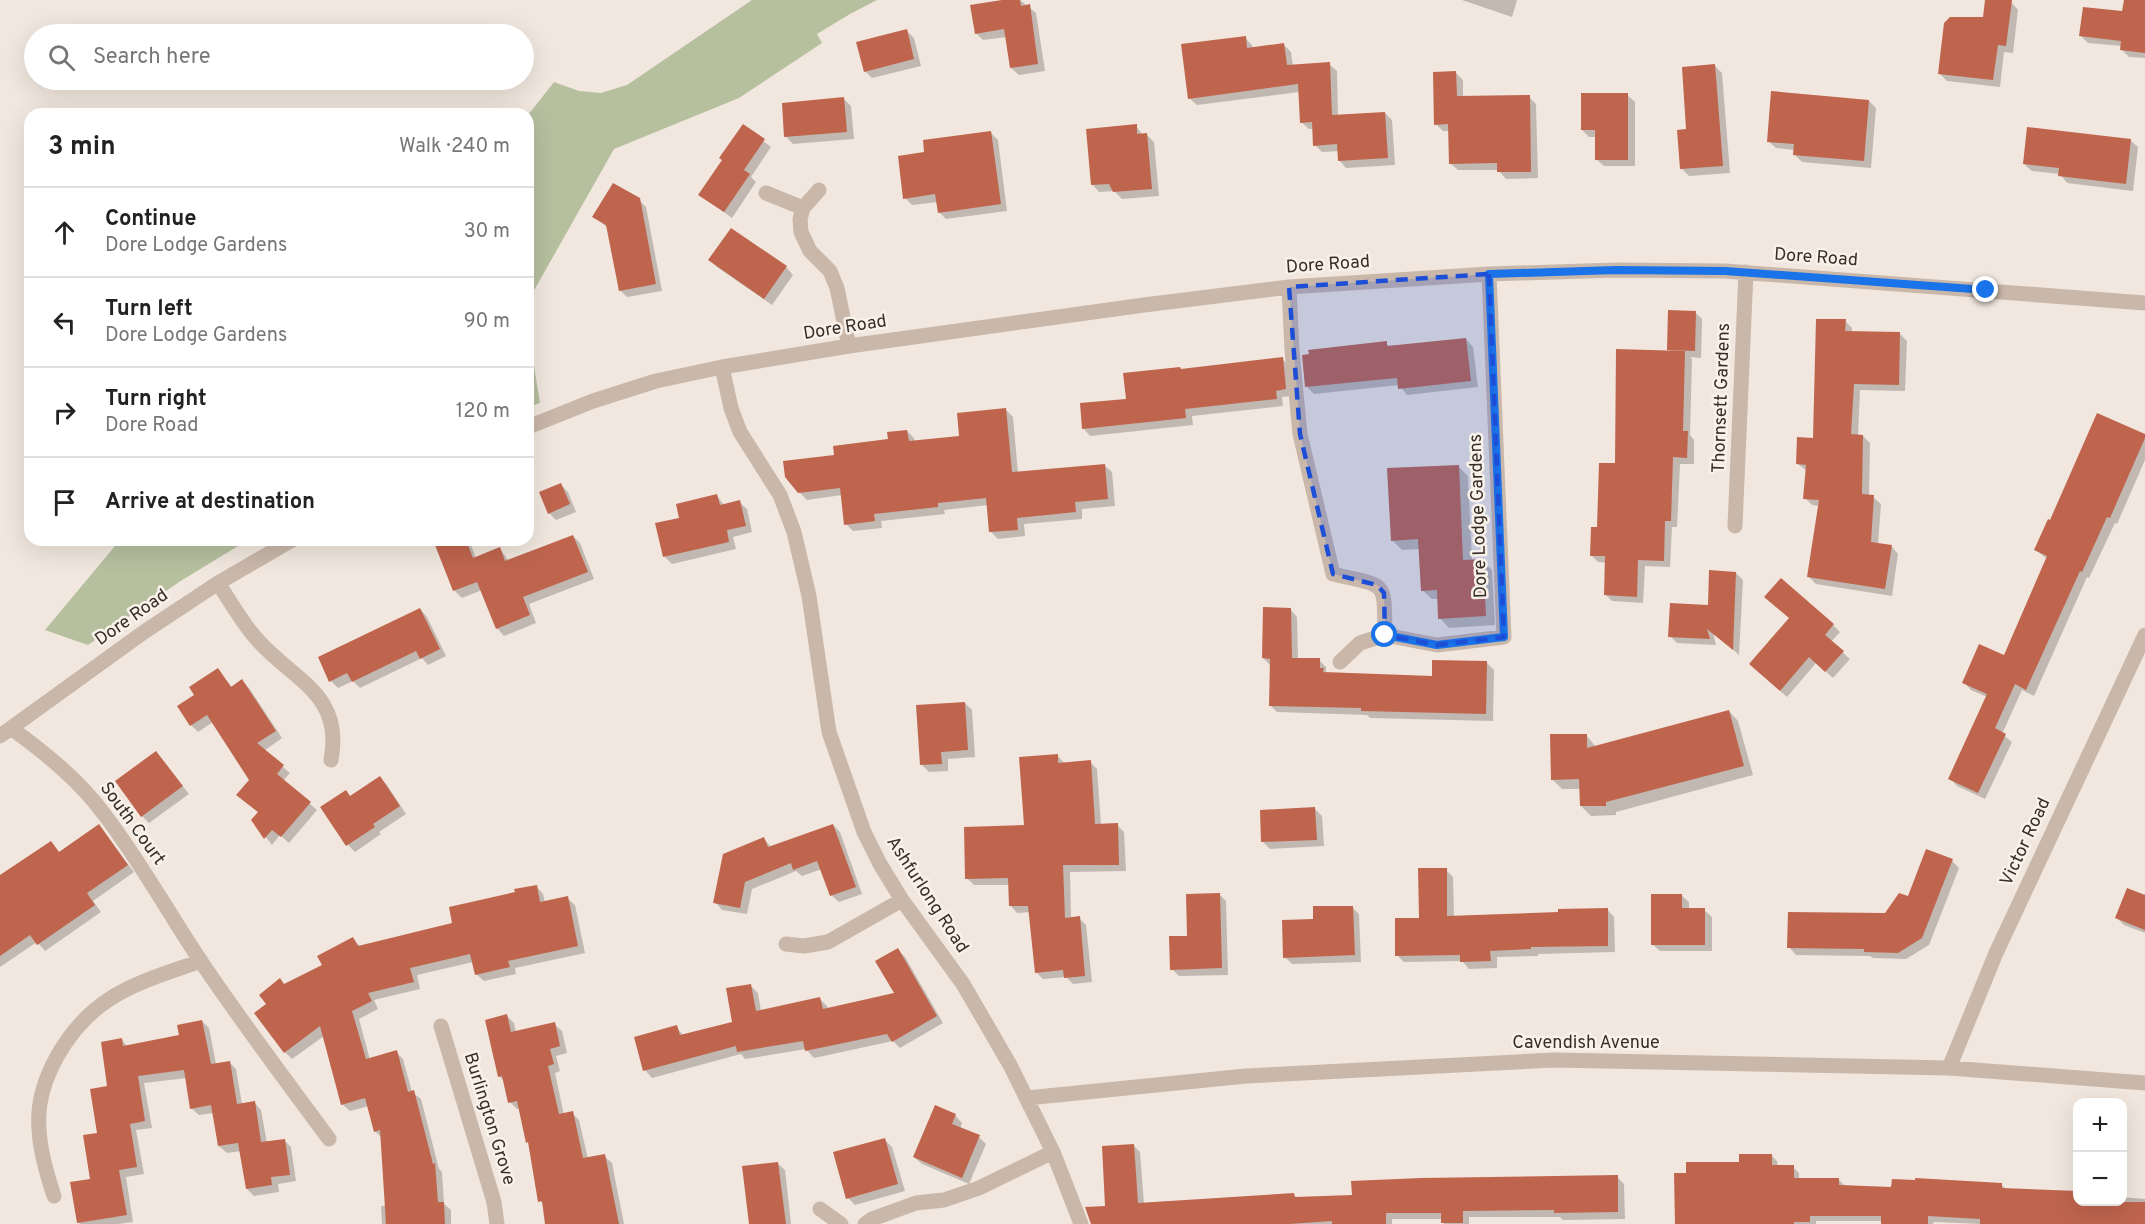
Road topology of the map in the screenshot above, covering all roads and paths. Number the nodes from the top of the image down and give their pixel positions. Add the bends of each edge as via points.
1 (819, 190) dead end
2 (766, 193) dead end
3 (803, 208) junction
4 (1746, 272) junction
5 (1489, 274) junction
6 (1289, 287) junction
7 (2145, 303) edge
8 (849, 346) junction
9 (722, 367) junction
10 (534, 425) edge
11 (1735, 525) dead end
12 (282, 546) edge
13 (219, 583) junction
14 (1385, 635) junction
15 (2145, 635) edge
16 (1340, 662) dead end
17 (6, 732) edge
18 (331, 760) dead end
19 (903, 900) junction
20 (786, 944) dead end
21 (201, 961) junction
22 (441, 1026) dead end
23 (1949, 1068) junction
24 (2145, 1083) edge
25 (1027, 1098) junction
26 (329, 1140) dead end
27 (1053, 1152) junction
28 (54, 1196) dead end
29 (820, 1209) dead end
30 (497, 1224) edge
31 (841, 1224) edge
32 (865, 1224) edge
33 (1081, 1224) edge

1 - 3 street
2 - 3 street
3 - 8 street via 801,232 810,251 830,271
4 - 5 street, Dore Road via 1616,270
4 - 7 street, Dore Road
4 - 11 street, Thornsett Gardens
5 - 6 street, Dore Road
5 - 14 street, Dore Lodge Gardens via 1504,637 1437,645
6 - 8 street, Dore Road
6 - 14 street via 1300,434 1333,574 1377,585 1384,593
8 - 9 street, Dore Road
9 - 10 street, Dore Road via 656,381
9 - 19 street, Ashfurlong Road via 740,432 780,495 794,532 809,596 829,732 851,799 880,864
12 - 13 street, Dore Road
13 - 17 street, Dore Road
13 - 18 street via 255,637 325,706 333,724
14 - 16 street via 1360,643
15 - 23 street, Victor Road via 1996,953
17 - 21 street, South Court via 52,760 104,813
19 - 20 street via 828,942
19 - 25 street, Ashfurlong Road via 963,984
21 - 26 street, South Court
21 - 28 street via 148,980 107,1001 76,1029 56,1057 41,1096 38,1128
22 - 30 street, Burlington Grove via 494,1202
23 - 24 street, Cavendish Avenue
23 - 25 street, Cavendish Avenue via 1554,1060 1246,1076
25 - 27 street, Ashfurlong Road
27 - 32 street via 979,1188 944,1200 916,1203
27 - 33 street, Ashfurlong Road
29 - 31 street

